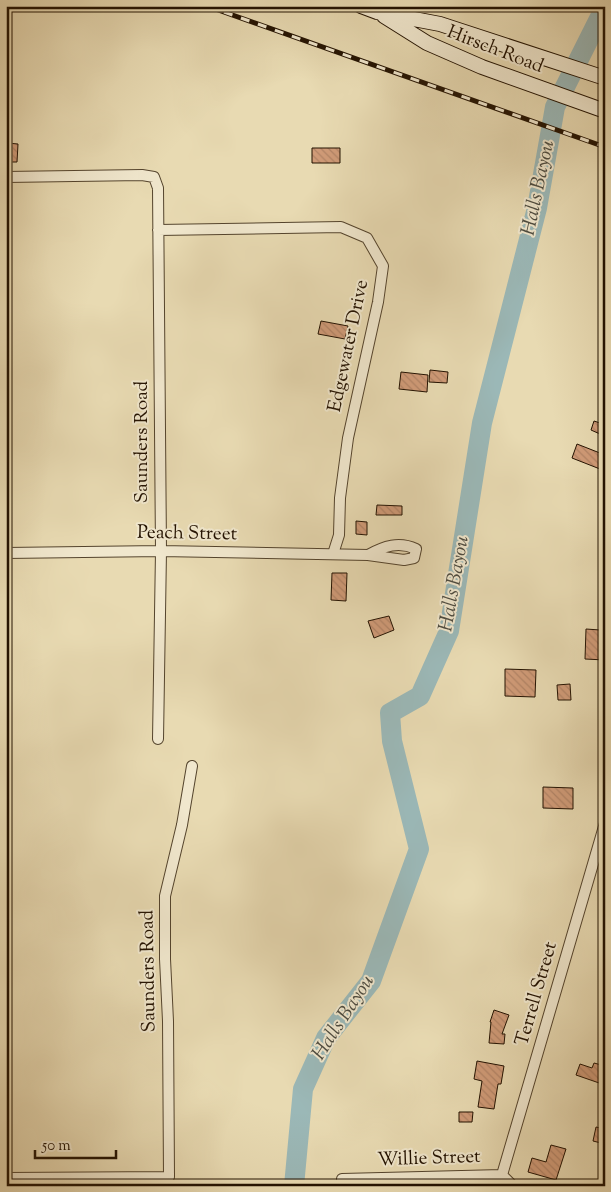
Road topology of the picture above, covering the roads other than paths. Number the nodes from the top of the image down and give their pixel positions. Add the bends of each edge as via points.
1 (360, 6) edge
2 (377, 12) junction
3 (605, 78) edge
4 (605, 111) edge
5 (6, 177) edge
6 (158, 230) junction
7 (161, 551) junction
8 (6, 553) edge
9 (333, 554) junction
10 (368, 555) dead end
11 (158, 739) dead end
12 (192, 766) dead end
13 (605, 823) edge
14 (502, 1175) junction
15 (6, 1178) edge
16 (342, 1179) dead end
17 (513, 1186) edge

1 - 2 main road, Hirsch Road
2 - 3 main road, Hirsch Road via 440,24
2 - 4 main road, Hirsch Road via 427,43 482,67
5 - 6 street, Saunders Road via 154,177 158,188
6 - 7 street, Saunders Road
6 - 9 street, Edgewater Drive via 341,227 367,238 383,266 348,438 339,535
7 - 8 street, Peach Street
7 - 9 street, Peach Street
7 - 11 street, Saunders Road
9 - 10 street, Peach Street
12 - 15 street, Saunders Road via 165,896 169,1177
13 - 14 street, Terrell Street
14 - 16 street, Willie Street
14 - 17 street, Willie Street

